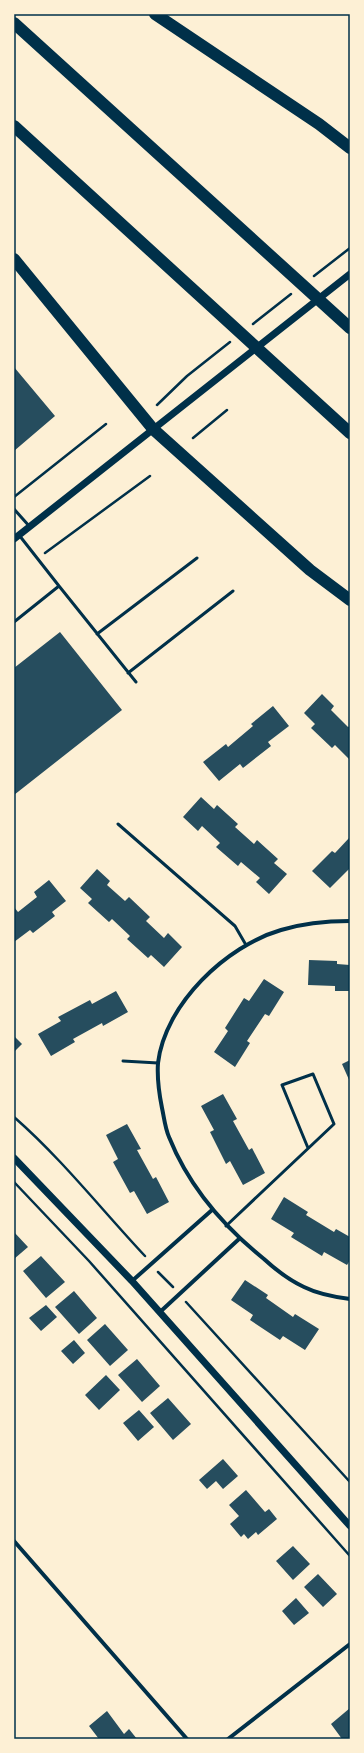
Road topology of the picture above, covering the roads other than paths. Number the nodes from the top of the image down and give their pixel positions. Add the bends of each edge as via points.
1 (155, 14) edge
2 (14, 22) edge
3 (14, 126) edge
4 (350, 148) edge
5 (14, 259) edge
6 (350, 274) edge
7 (350, 328) edge
8 (153, 429) junction
9 (350, 433) edge
10 (14, 509) edge
11 (30, 527) junction
12 (17, 537) edge
13 (197, 558) dead end
14 (59, 586) junction
15 (233, 591) dead end
16 (350, 600) edge
17 (14, 622) edge
18 (97, 634) junction
19 (128, 673) junction
20 (136, 682) dead end
21 (118, 824) dead end
22 (350, 921) edge
23 (246, 945) junction
24 (123, 1061) dead end
25 (158, 1063) junction
26 (308, 1148) junction
27 (14, 1158) edge
28 (212, 1210) junction
29 (226, 1226) junction
30 (239, 1239) junction
31 (132, 1281) junction
32 (350, 1299) edge
33 (160, 1312) junction
34 (350, 1526) edge
35 (14, 1541) edge
36 (350, 1644) edge
37 (187, 1739) edge
38 (228, 1739) edge

1 - 4 highway via 319,124
2 - 7 highway
3 - 9 highway
5 - 8 highway
6 - 8 street
8 - 11 street
8 - 16 highway via 310,570
10 - 11 lane
11 - 12 street
12 - 14 lane
13 - 18 lane
14 - 17 lane
14 - 18 lane
15 - 19 lane
18 - 19 lane
19 - 20 lane
21 - 23 lane via 235,926
22 - 23 street via 323,921 281,930
23 - 25 street via 209,972 183,1003 164,1036
24 - 25 lane
25 - 28 street via 159,1093 168,1136 189,1176
26 - 26 lane via 334,1124 313,1074 282,1086
26 - 29 lane
27 - 31 street
28 - 29 street
28 - 31 street
29 - 30 street
30 - 32 street via 282,1274 304,1287 328,1296
30 - 33 street
31 - 33 street
33 - 34 street
35 - 37 street
36 - 38 street

